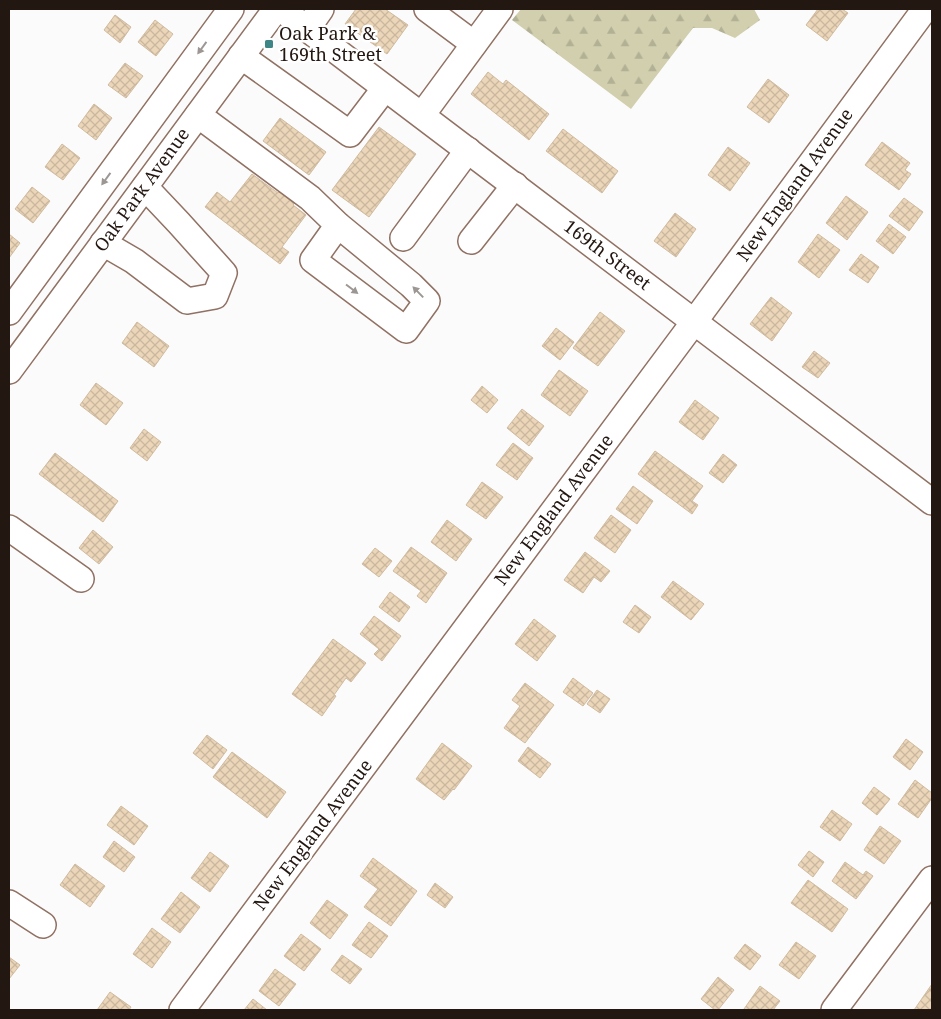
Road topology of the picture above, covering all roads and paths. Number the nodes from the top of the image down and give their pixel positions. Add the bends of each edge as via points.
1 (231, 9) edge
2 (276, 9) edge
3 (281, 9) edge
4 (321, 9) edge
5 (427, 9) edge
6 (500, 9) edge
7 (925, 9) edge
8 (307, 29) junction
9 (474, 44) junction
10 (241, 56) junction
11 (385, 88) junction
12 (198, 115) junction
13 (422, 115) junction
14 (468, 150) junction
15 (515, 186) junction
16 (145, 187) junction
17 (338, 225) dead end
18 (403, 238) dead end
19 (471, 241) dead end
20 (103, 243) junction
21 (9, 312) edge
22 (694, 322) junction
23 (9, 371) edge
24 (932, 502) edge
25 (9, 528) edge
26 (81, 579) dead end
27 (932, 879) edge
28 (9, 902) edge
29 (43, 925) dead end
30 (182, 1010) edge
31 (834, 1010) edge

1 -> 21 street, Oak Park Avenue
2 - 10 street, Oak Park Avenue
3 - 8 street, 169th Street
4 - 8 street
5 - 9 street
6 - 9 street
7 - 22 street, New England Avenue
8 - 11 street, 169th Street
9 - 13 street
10 - 11 street via 350,134
10 - 12 street, Oak Park Avenue
11 - 13 street, 169th Street
12 - 16 street, Oak Park Avenue
12 - 17 street via 310,198
13 - 14 street, 169th Street
14 - 15 street, 169th Street
14 - 18 street
15 - 19 street
15 - 22 street, 169th Street
16 - 20 street, Oak Park Avenue
16 - 20 street via 224,273 215,296 187,301 134,261
20 - 23 street, Oak Park Avenue
22 - 24 street, 169th Street
22 - 30 street, New England Avenue
25 - 26 street
27 - 31 street
28 - 29 street

